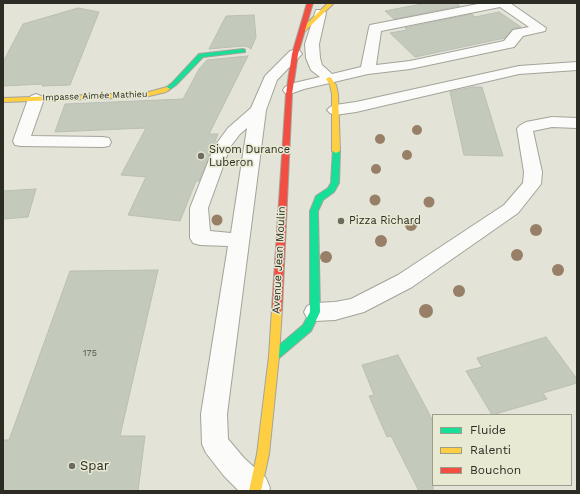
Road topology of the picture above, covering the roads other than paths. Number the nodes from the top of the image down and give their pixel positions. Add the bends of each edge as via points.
1 (310, 3) edge
2 (331, 3) edge
3 (502, 3) edge
4 (320, 13) junction
5 (303, 30) junction
6 (243, 51) dead end
7 (295, 54) junction
8 (577, 66) edge
9 (368, 70) junction
10 (329, 79) junction
11 (290, 90) junction
12 (36, 99) junction
13 (3, 100) edge
14 (258, 110) junction
15 (336, 110) junction
16 (577, 123) edge
17 (103, 142) dead end
18 (240, 240) junction
19 (315, 312) junction
20 (274, 356) junction
21 (256, 489) edge

1 - 5 main road, Avenue Jean Moulin
2 - 4 main road, Avenue Jean Moulin
3 - 9 lane via 375,28
3 - 9 lane via 540,28 518,33 509,44 410,65
4 - 5 main road, Avenue Jean Moulin
4 - 10 lane via 312,44 313,58 316,67
5 - 7 main road, Avenue Jean Moulin
6 - 12 main road, Impasse Aimée Mathieu via 201,54 174,84 164,91 151,94
7 - 11 main road, Avenue Jean Moulin
7 - 14 lane via 270,79
8 - 15 lane via 519,70
9 - 10 lane
10 - 11 lane
10 - 15 main road via 333,85
11 - 20 main road, Avenue Jean Moulin via 283,172
12 - 13 main road, Impasse Aimée Mathieu
12 - 17 lane via 21,141
14 - 18 lane
14 - 18 lane via 234,131 222,147 199,208 200,238
15 - 19 main road via 335,183 331,190 319,198 314,211
16 - 19 lane via 552,122 532,125 525,129 533,172 532,184 511,209 404,281 356,306
18 - 21 lane via 214,414 214,431 215,444
19 - 20 main road via 307,328
20 - 21 main road, Avenue Jean Moulin

